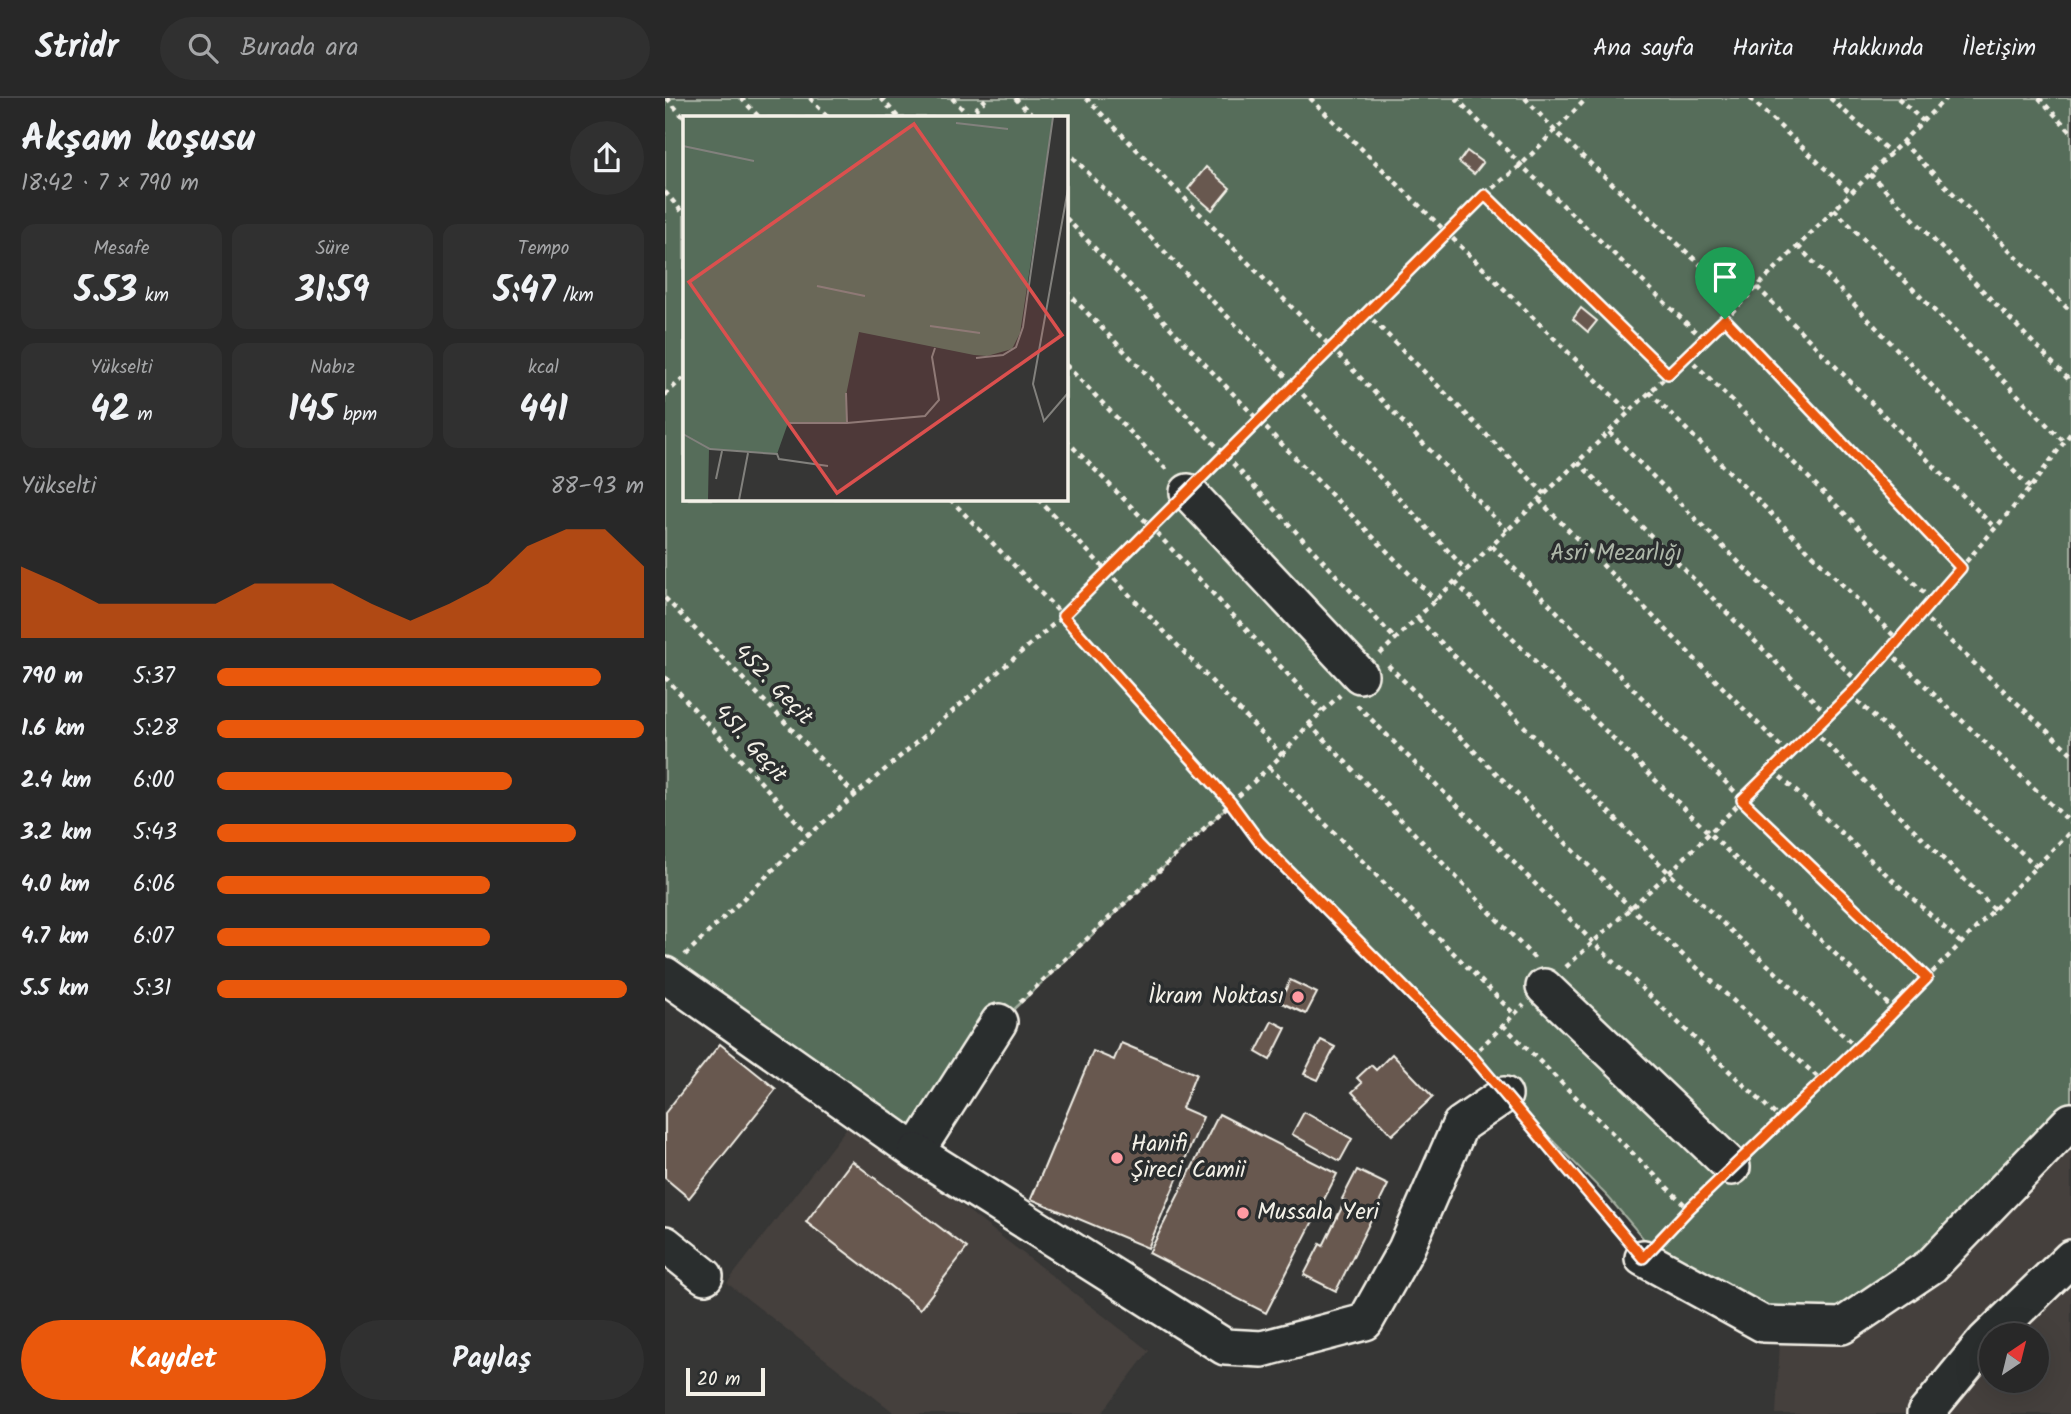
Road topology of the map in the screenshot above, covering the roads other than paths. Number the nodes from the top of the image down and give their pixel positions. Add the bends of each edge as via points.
1 (1188, 492) road end
2 (1352, 683) road end
3 (665, 975) edge
4 (1549, 982) road end
5 (999, 1021) road end
6 (1504, 1095) road end
7 (2071, 1121) edge
8 (916, 1152) junction
9 (1732, 1167) road end
10 (665, 1244) edge
11 (1643, 1258) road end
12 (2071, 1258) edge
13 (705, 1276) dead end
14 (1925, 1414) edge

1 - 2 street
3 - 8 street
4 - 9 street
5 - 8 street
6 - 8 street via 1460,1125 1406,1249 1365,1322 1262,1349 1225,1347
7 - 11 street via 1931,1266 1842,1326 1762,1324
10 - 13 street
12 - 14 street via 1985,1341

